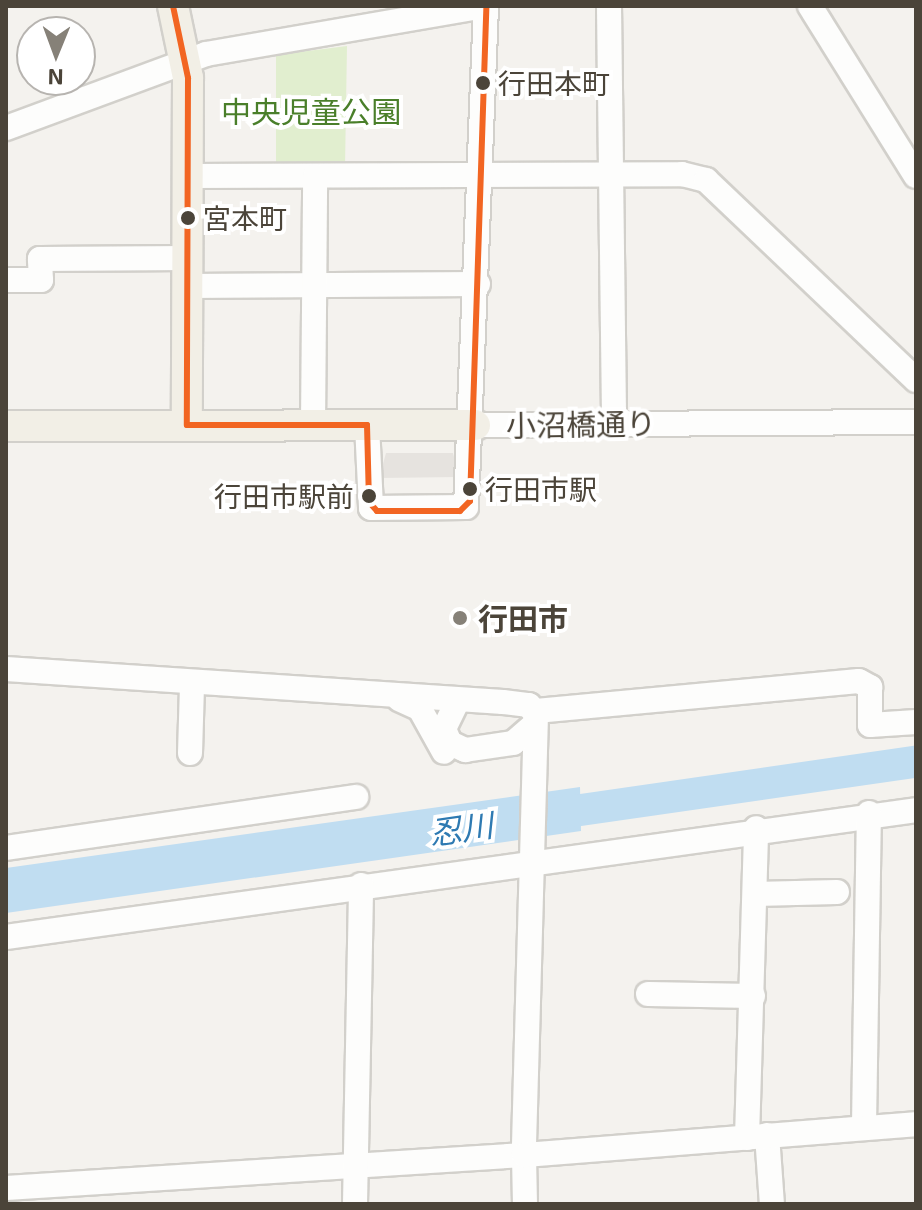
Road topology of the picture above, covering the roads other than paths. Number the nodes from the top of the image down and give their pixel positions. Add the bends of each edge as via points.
1 (173, 6) edge
2 (486, 6) edge
3 (609, 6) edge
4 (810, 6) edge
5 (187, 61) junction
6 (6, 128) edge
7 (611, 174) junction
8 (479, 175) junction
9 (188, 176) junction
10 (315, 176) junction
11 (916, 176) edge
12 (188, 272) junction
13 (6, 280) edge
14 (315, 284) junction
15 (478, 284) junction
16 (916, 380) edge
17 (916, 422) edge
18 (614, 424) junction
19 (187, 425) junction
20 (313, 425) junction
21 (367, 425) junction
22 (475, 425) junction
23 (6, 426) edge
24 (6, 669) edge
25 (192, 684) junction
26 (399, 699) junction
27 (457, 702) junction
28 (535, 717) junction
29 (916, 722) edge
30 (487, 749) junction
31 (190, 753) dead end
32 (530, 772) junction
33 (356, 797) dead end
34 (916, 810) edge
35 (869, 813) junction
36 (756, 828) junction
37 (6, 848) edge
38 (530, 859) junction
39 (361, 885) junction
40 (837, 892) dead end
41 (755, 894) junction
42 (6, 937) edge
43 (648, 994) dead end
44 (753, 996) junction
45 (916, 1124) edge
46 (864, 1126) junction
47 (757, 1136) junction
48 (524, 1155) junction
49 (356, 1166) junction
50 (6, 1188) edge
51 (355, 1204) edge
52 (525, 1204) edge
53 (772, 1204) edge

1 - 5 main road
2 - 5 street
2 - 8 street
3 - 7 street
4 - 11 street
5 - 6 street
5 - 9 main road
7 - 8 street
7 - 16 street via 706,180
7 - 18 street
8 - 10 street
8 - 15 street
9 - 10 street
9 - 12 main road
10 - 14 street
12 - 13 street via 40,259 41,280
12 - 14 street
12 - 19 main road
14 - 15 street
14 - 20 street
15 - 22 street
17 - 18 street, 小沼橋通り
18 - 22 street, 小沼橋通り
19 - 20 main road, 小沼橋通り
19 - 23 main road, 小沼橋通り
20 - 21 main road, 小沼橋通り
21 - 22 main road, 小沼橋通り
21 - 22 street via 369,502 377,511 466,507
24 - 25 street
25 - 26 street
25 - 31 street
26 - 27 street
26 - 30 street via 420,709 448,755
27 - 28 street
27 - 30 street via 448,710 446,738
28 - 29 street via 859,681 870,687 870,725
28 - 30 street via 519,740
28 - 32 street
30 - 32 street via 516,751
32 - 38 street
33 - 37 street
34 - 35 street
35 - 36 street
35 - 46 street
36 - 38 street
36 - 41 street
38 - 39 street
38 - 48 street
39 - 42 street
39 - 49 street
40 - 41 street
41 - 44 street
43 - 44 street
44 - 47 street
45 - 46 street
46 - 47 street
47 - 48 street
47 - 53 street
48 - 49 street
48 - 52 street
49 - 50 street
49 - 51 street

